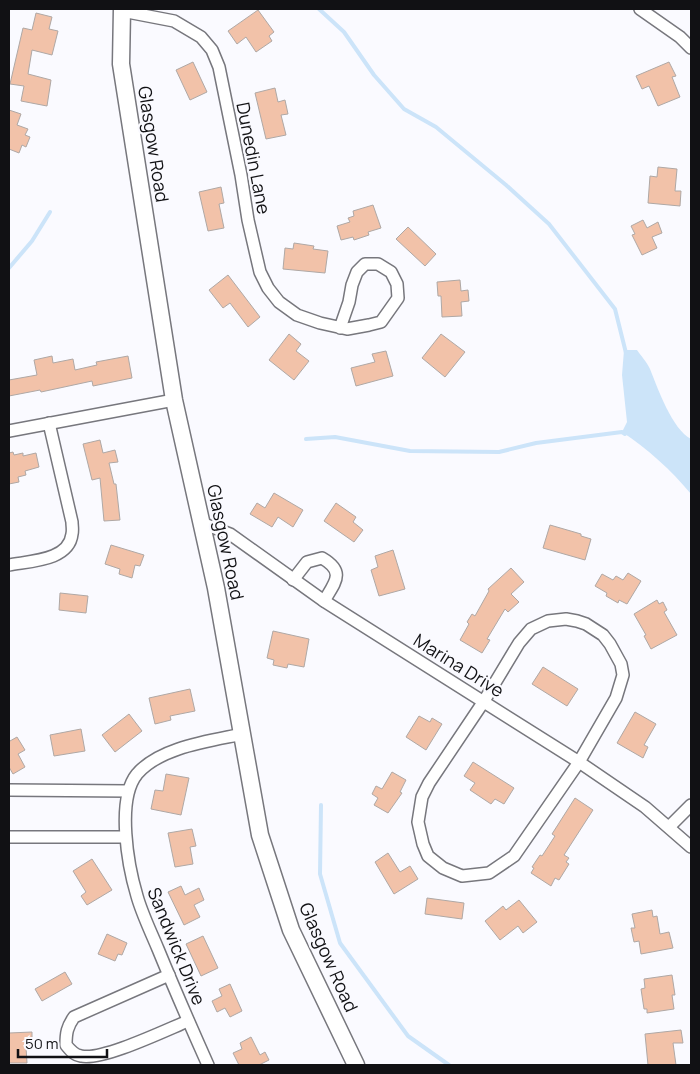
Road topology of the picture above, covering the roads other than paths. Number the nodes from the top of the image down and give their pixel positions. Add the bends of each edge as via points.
1 (640, 9) edge
2 (122, 10) edge
3 (691, 48) edge
4 (340, 328) junction
5 (174, 400) junction
6 (49, 423) junction
7 (9, 431) edge
8 (202, 523) junction
9 (9, 565) edge
10 (293, 580) junction
11 (324, 601) junction
12 (484, 701) junction
13 (243, 734) junction
14 (579, 762) junction
15 (9, 790) edge
16 (128, 791) junction
17 (691, 806) edge
18 (669, 827) junction
19 (9, 837) edge
20 (125, 837) junction
21 (691, 847) edge
22 (169, 975) junction
23 (188, 1021) junction
24 (208, 1065) edge
25 (356, 1065) edge

1 - 3 street
2 - 4 street, Dunedin Lane via 174,21 201,37 212,50 219,67 260,272 279,302 298,315
2 - 5 street, Glasgow Road via 121,64
4 - 4 street, Dunedin Lane via 382,322 398,298 397,284 391,272 378,264 365,264 357,272
5 - 6 street
5 - 8 street, Glasgow Road
6 - 7 street
6 - 9 street via 72,534 69,544 61,552
8 - 10 street, Marina Drive via 230,534
8 - 13 street, Glasgow Road
10 - 11 street, Marina Drive
10 - 11 street via 307,562 322,558 330,563 336,569 336,582
11 - 12 street, Marina Drive
12 - 14 street, Marina Drive
12 - 14 street via 519,643 531,630 548,621 586,624 610,644 623,675 616,698
12 - 14 street via 422,797 418,822 423,844 428,856 443,868 462,876 489,873 514,856
13 - 16 street, Sandwick Drive via 175,750 153,761 137,775
13 - 25 street, Glasgow Road via 260,835 291,930
14 - 18 street, Marina Drive
15 - 16 street
16 - 20 street, Sandwick Drive
17 - 18 street
18 - 21 street, Marina Drive
19 - 20 street
20 - 22 street, Sandwick Drive via 137,896
22 - 23 street, Sandwick Drive
22 - 23 street via 74,1017 68,1026 66,1045 82,1057 107,1054
23 - 24 street, Sandwick Drive

